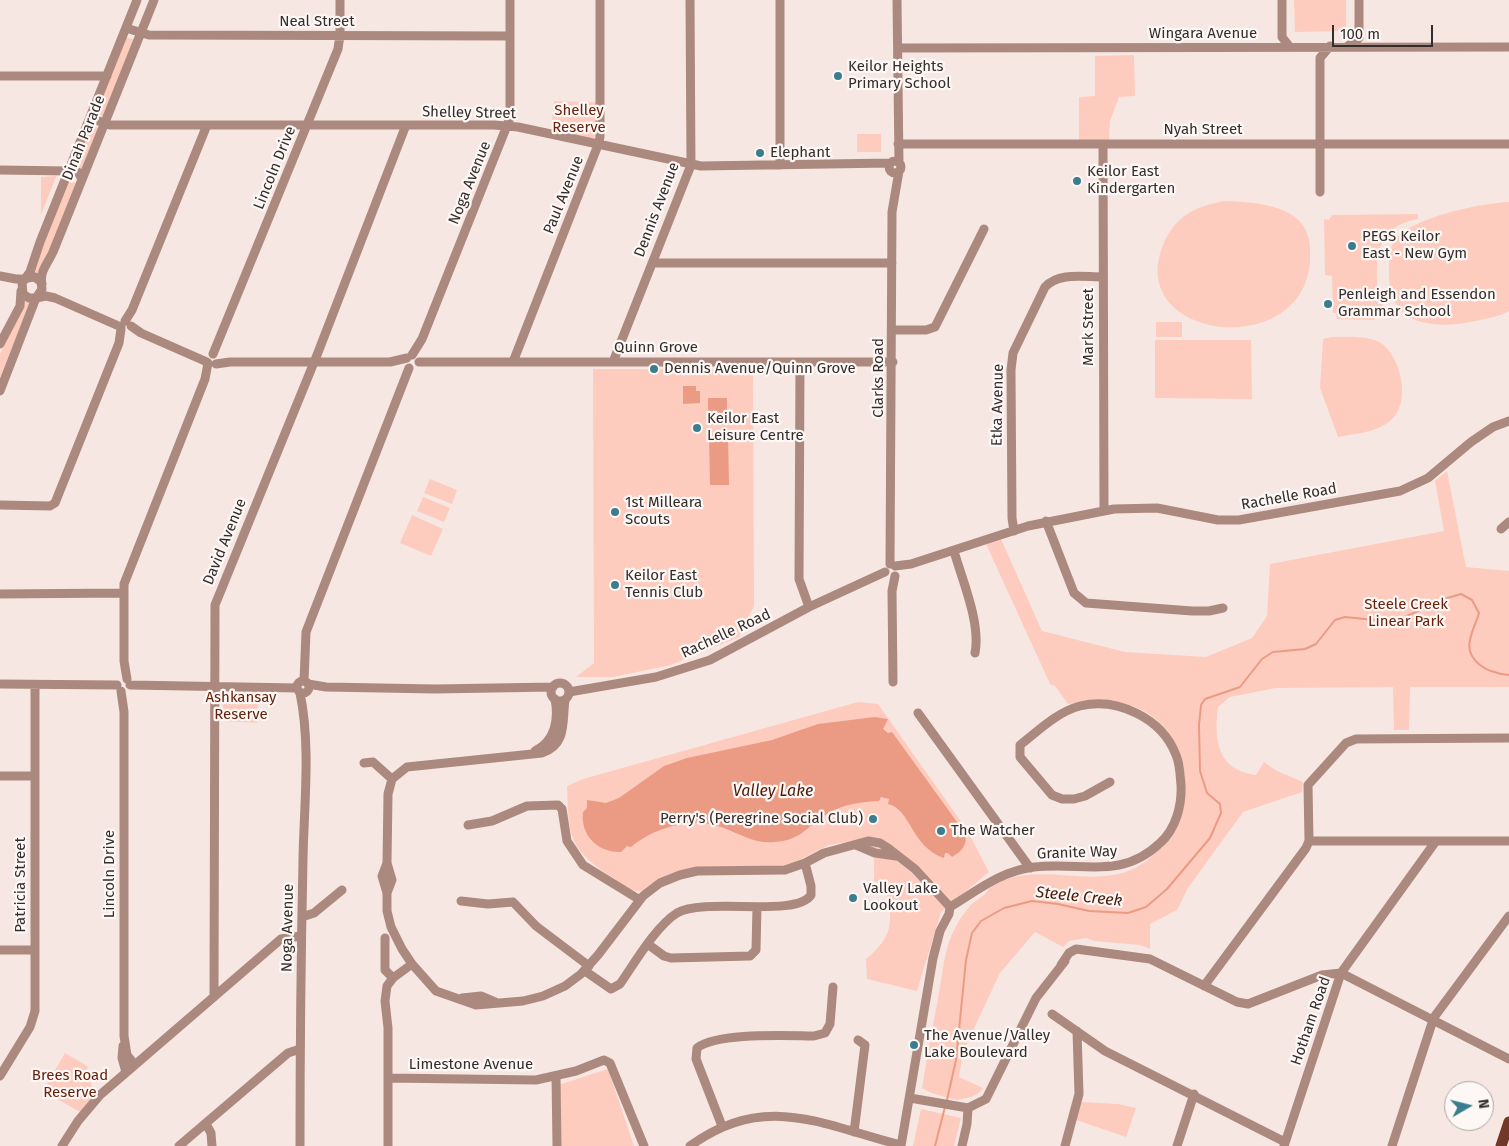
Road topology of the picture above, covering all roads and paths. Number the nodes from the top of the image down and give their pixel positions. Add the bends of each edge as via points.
1 (137, 0) edge
2 (154, 0) edge
3 (340, 0) edge
4 (510, 0) edge
5 (600, 0) edge
6 (690, 0) edge
7 (780, 0) edge
8 (897, 0) edge
9 (1282, 0) edge
10 (1359, 0) edge
11 (126, 28) junction
12 (140, 34) junction
13 (340, 35) junction
14 (510, 36) junction
15 (1282, 37) junction
16 (1359, 38) junction
17 (1289, 46) junction
18 (1330, 46) junction
19 (1348, 46) junction
20 (1265, 47) junction
21 (1310, 47) junction
22 (1372, 47) junction
23 (1509, 47) edge
24 (898, 48) junction
25 (1320, 58) junction
26 (0, 76) edge
27 (106, 76) junction
28 (90, 118) junction
29 (104, 124) junction
30 (207, 125) junction
31 (308, 125) junction
32 (406, 125) junction
33 (507, 126) junction
34 (898, 144) junction
35 (1103, 144) junction
36 (1320, 144) junction
37 (1509, 144) edge
38 (598, 145) junction
39 (690, 165) junction
40 (780, 165) junction
41 (894, 166) junction
42 (0, 170) edge
43 (69, 171) junction
44 (82, 179) junction
45 (1320, 192) dead end
46 (984, 229) dead end
47 (652, 263) junction
48 (892, 263) junction
49 (3, 276) edge
50 (1102, 277) junction
51 (27, 278) junction
52 (42, 286) junction
53 (21, 290) junction
54 (36, 298) junction
55 (56, 298) junction
56 (126, 326) junction
57 (892, 330) junction
58 (0, 344) edge
59 (213, 360) junction
60 (412, 361) junction
61 (313, 362) junction
62 (513, 362) junction
63 (613, 362) junction
64 (800, 362) junction
65 (893, 362) junction
66 (0, 392) edge
67 (1509, 421) edge
68 (0, 505) edge
69 (1104, 511) junction
70 (1046, 521) junction
71 (1509, 522) edge
72 (1501, 529) dead end
73 (1014, 531) junction
74 (954, 551) junction
75 (892, 571) junction
76 (123, 593) junction
77 (0, 594) edge
78 (809, 607) junction
79 (1223, 608) dead end
80 (975, 653) dead end
81 (892, 682) dead end
82 (0, 684) edge
83 (35, 685) junction
84 (124, 685) junction
85 (214, 687) junction
86 (554, 687) junction
87 (304, 688) junction
88 (529, 688) junction
89 (567, 696) junction
90 (554, 698) junction
91 (918, 713) dead end
92 (558, 734) junction
93 (1509, 738) edge
94 (364, 763) dead end
95 (0, 776) edge
96 (35, 776) junction
97 (392, 779) junction
98 (1110, 782) dead end
99 (468, 825) dead end
100 (1509, 840) edge
101 (1309, 841) junction
102 (1436, 841) junction
103 (806, 863) junction
104 (1030, 868) junction
105 (342, 890) dead end
106 (640, 900) junction
107 (461, 901) dead end
108 (757, 907) junction
109 (950, 907) junction
110 (1509, 916) edge
111 (302, 917) junction
112 (385, 938) dead end
113 (301, 939) junction
114 (649, 945) junction
115 (0, 950) edge
116 (35, 950) junction
117 (412, 964) junction
118 (587, 968) junction
119 (1341, 974) junction
120 (393, 978) junction
121 (1204, 986) junction
122 (833, 987) dead end
123 (214, 997) junction
124 (1052, 1014) dead end
125 (1432, 1020) junction
126 (1077, 1031) junction
127 (124, 1036) junction
128 (858, 1040) dead end
129 (300, 1049) junction
130 (1509, 1059) edge
131 (135, 1065) junction
132 (126, 1072) junction
133 (0, 1076) edge
134 (556, 1076) junction
135 (388, 1078) junction
136 (1194, 1094) junction
137 (910, 1098) junction
138 (968, 1108) junction
139 (1509, 1122) edge
140 (206, 1124) junction
141 (722, 1126) junction
142 (854, 1132) junction
143 (1285, 1144) edge
144 (62, 1146) edge
145 (179, 1146) edge
146 (212, 1146) edge
147 (300, 1146) edge
148 (388, 1146) edge
149 (557, 1146) edge
150 (644, 1146) edge
151 (690, 1146) edge
152 (901, 1146) edge
153 (962, 1146) edge
154 (1066, 1146) edge
155 (1177, 1146) edge
156 (1392, 1146) edge
157 (1501, 1146) edge

1 - 11 street, Dinah Parade
2 - 12 street, Dinah Parade
3 - 13 street, Lincoln Drive
4 - 14 street, Noga Avenue
5 - 38 street, Paul Avenue
6 - 39 street, Dennis Avenue
7 - 40 street
8 - 24 street, Clarks Road
9 - 15 street
10 - 16 street
11 - 12 street, Neal Street
11 - 27 street, Dinah Parade
12 - 13 street, Neal Street
12 - 29 street, Dinah Parade
13 - 14 street, Neal Street
13 - 31 street, Lincoln Drive via 338,49
14 - 33 street, Noga Avenue via 510,118
15 - 17 street
15 - 20 street via 1274,45
16 - 19 street
16 - 22 street
17 - 20 street, Wingara Avenue
17 - 21 street, Wingara Avenue
18 - 19 street, Wingara Avenue
18 - 21 street, Wingara Avenue
18 - 25 street
19 - 22 street, Wingara Avenue
20 - 24 street, Wingara Avenue
21 - 25 street
22 - 23 street, Wingara Avenue
24 - 34 street, Clarks Road
25 - 36 street
26 - 27 street
27 - 28 street, Dinah Parade
28 - 29 street, Shelley Street
28 - 43 street, Dinah Parade
29 - 30 street, Shelley Street
29 - 44 street, Dinah Parade
30 - 31 street, Shelley Street
30 - 56 street
31 - 32 street, Shelley Street
31 - 59 street, Lincoln Drive
32 - 33 street, Shelley Street
32 - 61 street, David Avenue
33 - 38 street, Shelley Street
33 - 60 street, Noga Avenue
34 - 35 street, Nyah Street
34 - 41 street, Clarks Road
35 - 36 street, Nyah Street
35 - 50 street, Mark Street
36 - 37 street, Nyah Street
36 - 45 street
38 - 39 street, Shelley Street
38 - 62 street, Paul Avenue
39 - 40 street, Shelley Street
39 - 47 street, Dennis Avenue
40 - 41 street, Shelley Street
41 - 48 street, Clarks Road
42 - 43 street
43 - 44 street via 78,172
43 - 51 street, Dinah Parade
44 - 52 street, Dinah Parade via 40,278
46 - 57 street via 935,327
47 - 48 street
47 - 63 street, Dennis Avenue
48 - 57 street, Clarks Road
49 - 51 street
49 - 53 street
50 - 69 street, Mark Street
50 - 73 street, Etka Avenue via 1051,280 1013,353
51 - 52 street via 38,279
51 - 53 street
52 - 54 street
52 - 55 street, Quinn Grove
53 - 54 street via 25,297
53 - 58 street via 20,306
54 - 55 street, Quinn Grove
54 - 66 street
55 - 56 street, Quinn Grove
56 - 59 street, Quinn Grove
56 - 68 street via 55,503 50,506
57 - 65 street, Clarks Road
59 - 61 street, Quinn Grove
59 - 76 street, Lincoln Drive via 126,576
60 - 61 street, Quinn Grove
60 - 62 street, Quinn Grove
60 - 87 street, Noga Avenue via 306,632
61 - 85 street, David Avenue via 215,605
62 - 63 street, Quinn Grove
63 - 64 street, Quinn Grove
64 - 65 street, Quinn Grove
64 - 78 street via 799,579
65 - 75 street, Clarks Road
67 - 69 street, Rachelle Road via 1478,436 1428,478 1400,491 1239,520 1218,520 1157,508
69 - 70 street, Rachelle Road
70 - 73 street, Rachelle Road
70 - 79 street via 1074,593 1086,603 1192,611
71 - 72 street
73 - 74 street, Rachelle Road
74 - 75 street, Rachelle Road
74 - 80 street via 974,620
75 - 78 street, Rachelle Road
75 - 81 street, Clarks Road
76 - 77 street
76 - 84 street, Lincoln Drive
78 - 89 street, Rachelle Road via 710,660 656,677
82 - 83 street
83 - 84 street
83 - 96 street, Patricia Street
84 - 85 street
84 - 127 street, Lincoln Drive
85 - 87 street
85 - 123 street, David Avenue
86 - 88 street
86 - 89 street via 563,684
86 - 90 street
87 - 88 street
87 - 111 street, Noga Avenue
88 - 90 street
89 - 90 street, Rachelle Road
89 - 92 street
90 - 92 street
91 - 104 street
92 - 97 street via 551,750 407,767
93 - 101 street via 1356,739 1346,743 1308,785
94 - 97 street via 373,762
95 - 96 street
96 - 116 street, Patricia Street
97 - 117 street via 387,802 387,863 382,876 388,893 391,927
98 - 104 street, Granite Way via 1074,799 1052,795 1020,757 1020,746 1063,712 1098,703 1118,706 1138,713 1155,725 1176,754 1180,771 1182,796 1173,826 1162,842 1143,857 1125,865 1103,868
99 - 106 street via 492,821 527,806 558,805 562,809 567,841 584,865
100 - 102 street
101 - 102 street
101 - 121 street
102 - 119 street, Hotham Road
103 - 106 street via 785,870 680,874 660,883
103 - 108 street via 811,886 809,898 788,905
103 - 109 street via 824,853 868,841 878,842 924,877
104 - 109 street, Granite Way via 991,880
105 - 111 street via 314,913
106 - 118 street
107 - 118 street via 513,902 536,926
108 - 114 street via 688,909 667,921
108 - 114 street via 756,950 750,956 671,958
109 - 137 street via 933,958
110 - 125 street
111 - 113 street, Noga Avenue
112 - 120 street via 385,970
113 - 123 street via 286,938
113 - 129 street, Noga Avenue
114 - 118 street via 620,984 611,989
115 - 116 street
116 - 133 street, Patricia Street via 35,1016
117 - 118 street via 436,991 476,1005 543,996 565,986
117 - 120 street
119 - 121 street via 1322,975 1248,1004
119 - 125 street
119 - 143 street, Hotham Road
120 - 135 street via 387,986 385,1001
121 - 138 street via 1150,959 1076,949 1069,953 1036,998 986,1099
122 - 141 street via 830,1024 825,1034 730,1039 697,1048 696,1059
123 - 131 street
124 - 126 street
125 - 130 street
125 - 156 street
126 - 136 street via 1105,1051
126 - 154 street via 1079,1094
127 - 131 street, Lincoln Drive via 127,1055
127 - 132 street, Lincoln Drive via 122,1058
128 - 142 street via 865,1045
129 - 140 street via 288,1053
129 - 147 street, Noga Avenue
131 - 132 street
132 - 144 street via 90,1104
134 - 135 street, Limestone Avenue via 526,1080
134 - 149 street
134 - 150 street, Limestone Avenue via 600,1061 610,1063
135 - 148 street
136 - 143 street
136 - 155 street
137 - 138 street
137 - 152 street
138 - 153 street
139 - 157 main road
140 - 145 street
140 - 146 street via 211,1132
141 - 142 street via 751,1116 782,1115
141 - 151 street
142 - 152 street

